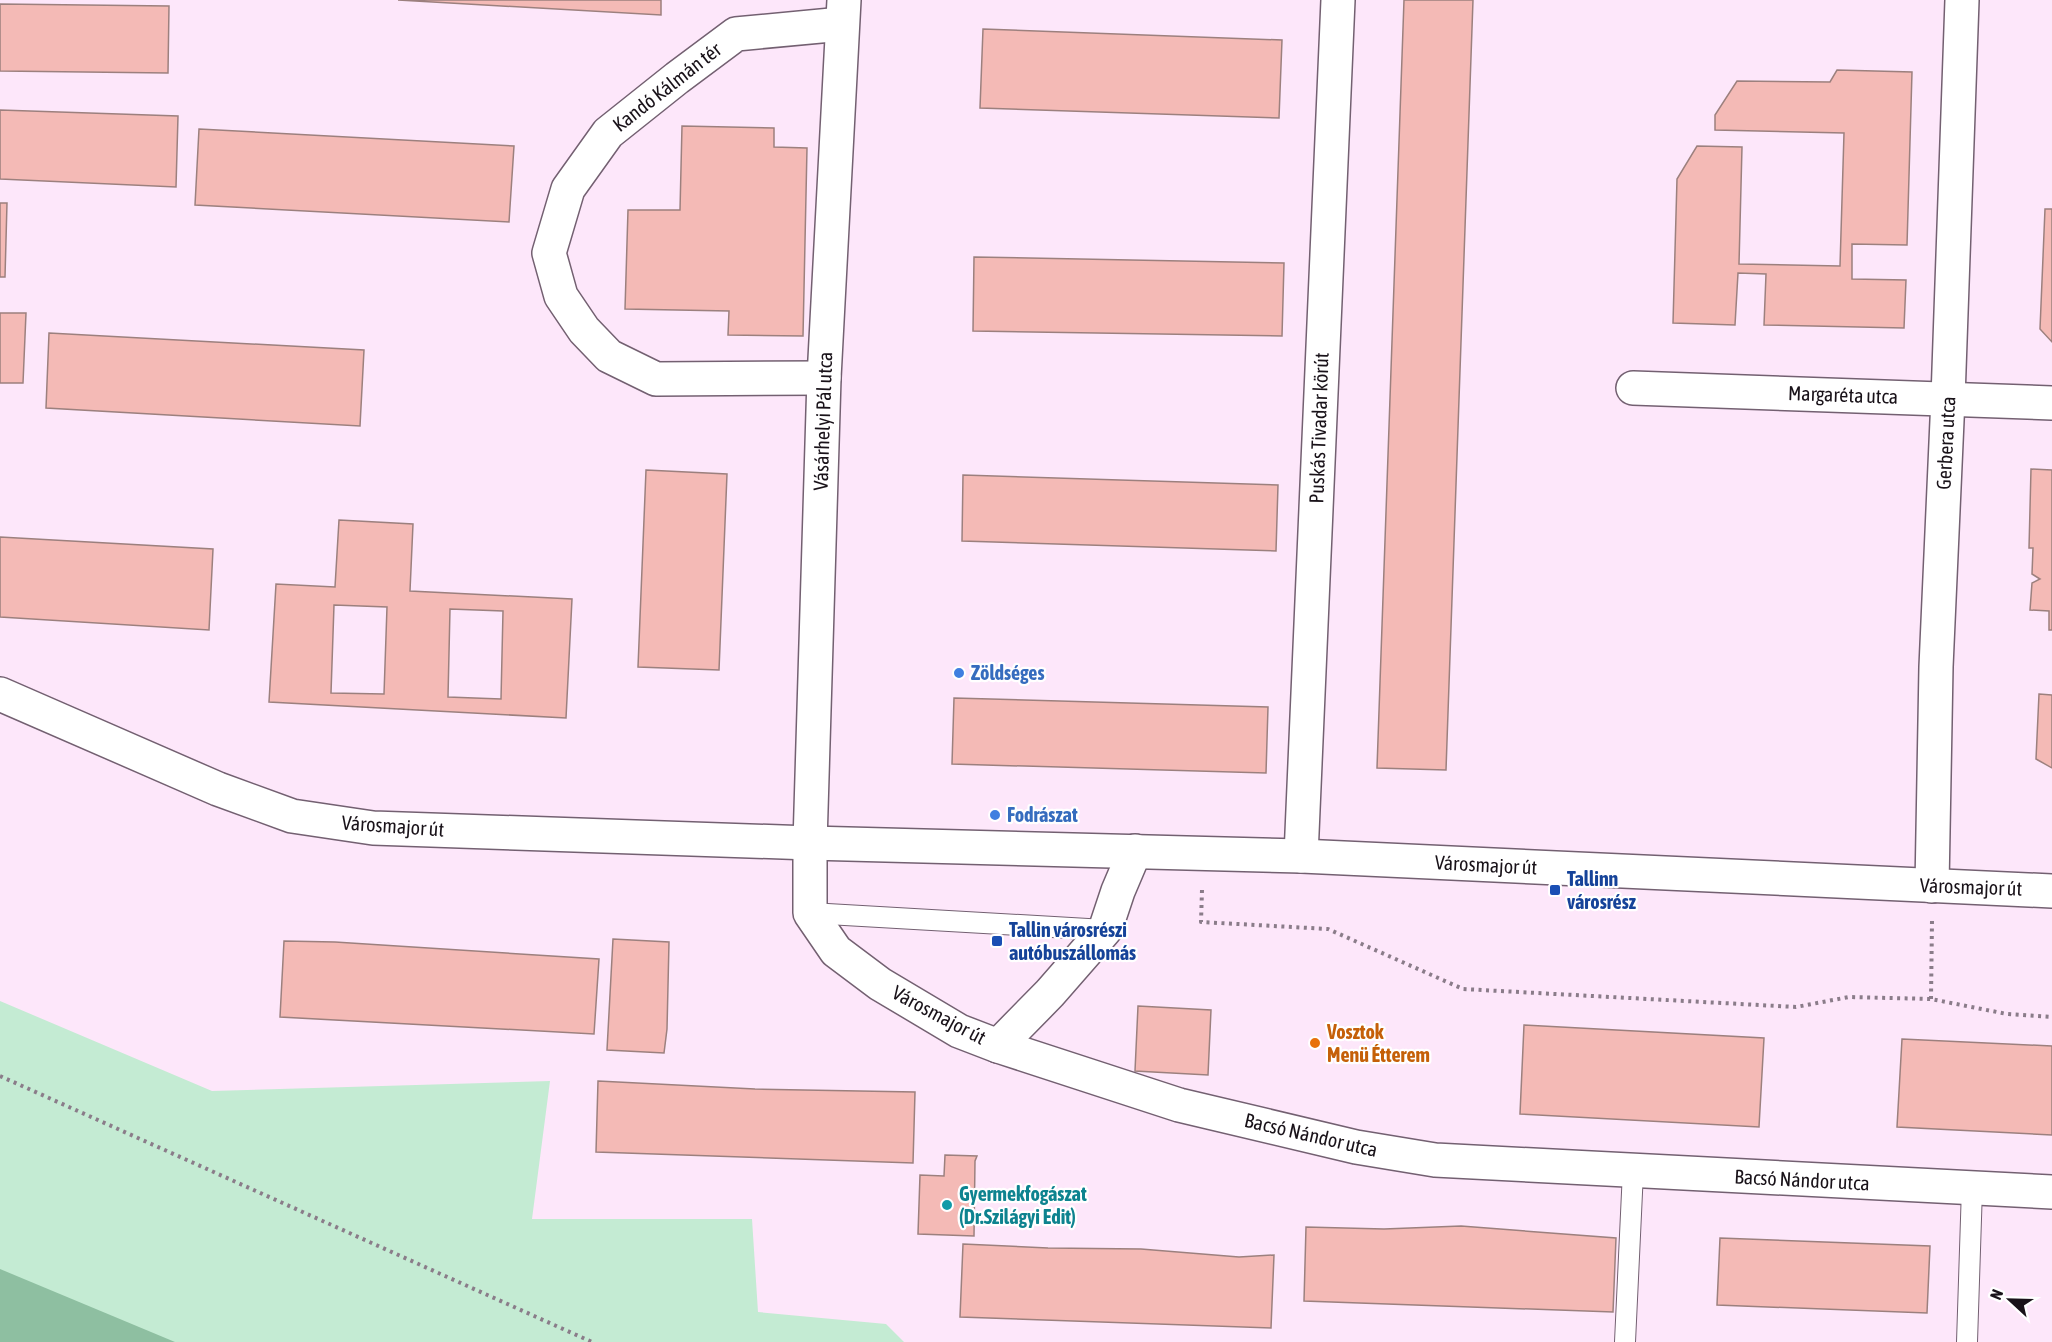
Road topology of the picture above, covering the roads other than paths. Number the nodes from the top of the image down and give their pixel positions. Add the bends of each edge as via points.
1 (1338, 0) edge
2 (1962, 0) edge
3 (843, 12) edge
4 (824, 378) junction
5 (1633, 388) dead end
6 (1948, 398) junction
7 (2052, 403) edge
8 (0, 694) edge
9 (810, 843) junction
10 (1135, 851) junction
11 (1301, 856) junction
12 (1932, 886) junction
13 (2052, 891) edge
14 (810, 913) junction
15 (1105, 930) junction
16 (998, 1046) junction
17 (1633, 1171) junction
18 (1972, 1188) junction
19 (2052, 1192) edge
20 (1625, 1342) edge
21 (1966, 1342) edge

1 - 11 street, Puskás Tivadar körút
2 - 6 street, Gerbera utca
3 - 4 street, Vásárhelyi Pál utca
3 - 4 street, Kandó Kálmán tér via 736,34 608,133 568,189 549,253 561,296 584,330 609,356 656,379
4 - 9 street, Vásárhelyi Pál utca
5 - 6 street, Margaréta utca
6 - 7 street, Margaréta utca
6 - 12 street, Gerbera utca via 1936,668
8 - 9 street, Városmajor út via 218,789 292,816 373,828
9 - 10 street, Városmajor út
9 - 14 street
10 - 11 street, Városmajor út
10 - 15 street, Városmajor út
11 - 12 street, Városmajor út
12 - 13 street, Városmajor út
14 - 15 lane
14 - 16 street, Városmajor út via 836,951 880,984 958,1031
15 - 16 street, Városmajor út
16 - 17 street, Bacsó Nándor utca via 1179,1105 1356,1147 1435,1160
17 - 18 street, Bacsó Nándor utca
17 - 20 lane
18 - 19 street, Bacsó Nándor utca
18 - 21 lane

